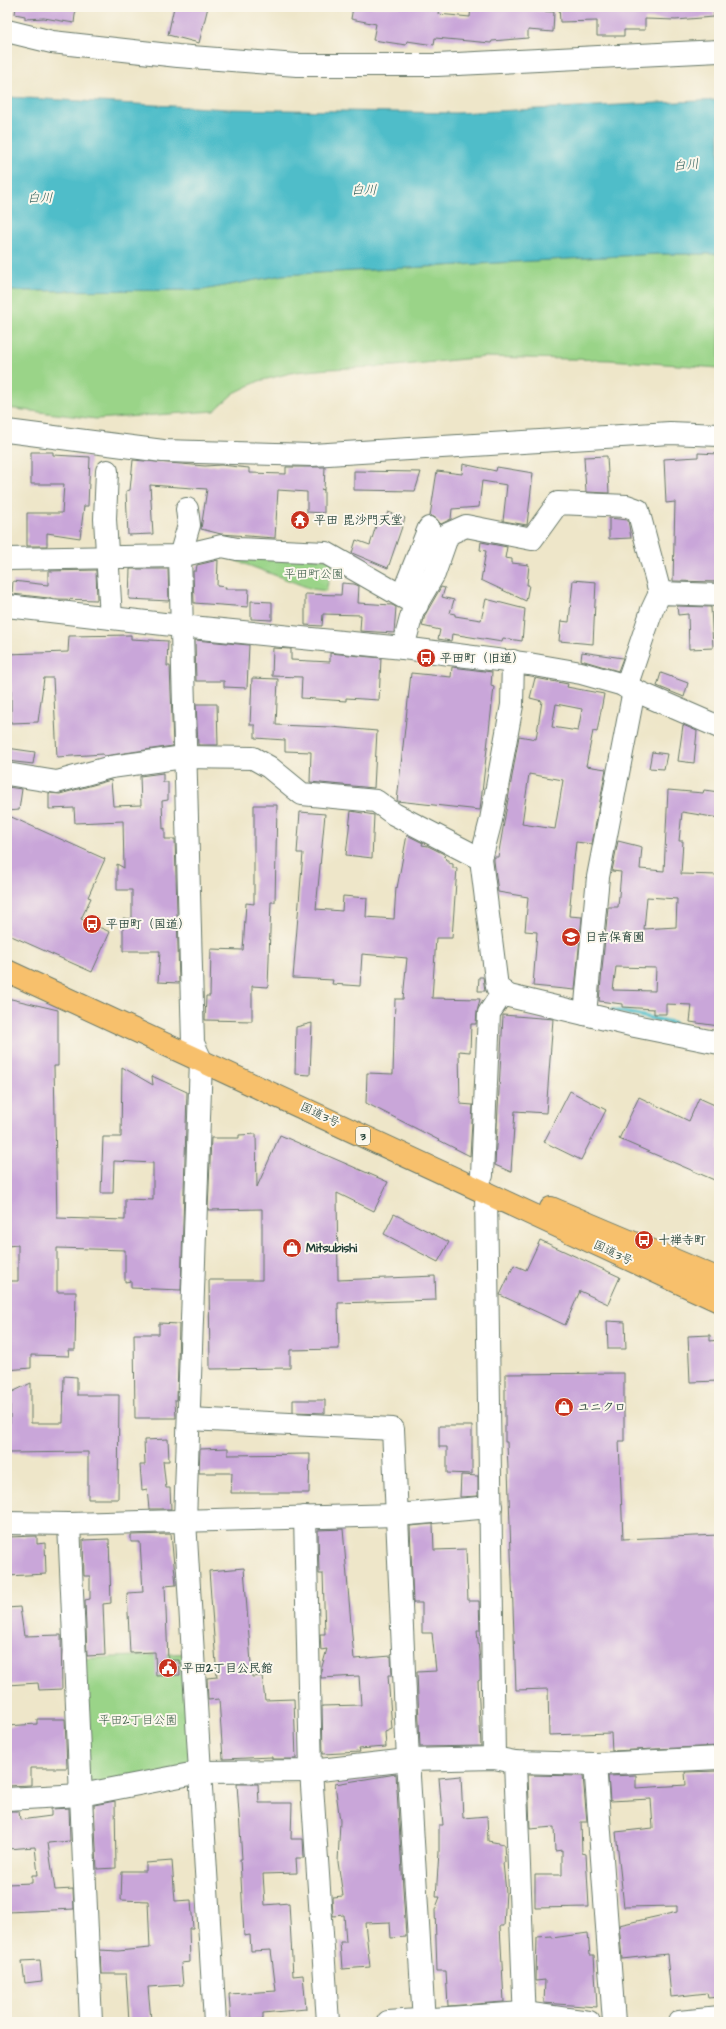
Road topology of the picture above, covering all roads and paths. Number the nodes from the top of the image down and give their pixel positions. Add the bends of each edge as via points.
1 (7, 31) edge
2 (719, 51) edge
3 (7, 431) edge
4 (719, 435) edge
5 (107, 471) dead end
6 (187, 509) dead end
7 (429, 528) dead end
8 (180, 556) junction
9 (107, 558) junction
10 (7, 560) edge
11 (660, 593) junction
12 (719, 595) edge
13 (410, 600) junction
14 (7, 606) edge
15 (112, 618) junction
16 (181, 626) junction
17 (403, 648) junction
18 (513, 661) junction
19 (630, 688) junction
20 (719, 727) edge
21 (184, 757) junction
22 (7, 774) edge
23 (481, 859) junction
24 (7, 957) edge
25 (7, 971) edge
26 (503, 992) junction
27 (585, 1014) junction
28 (719, 1043) edge
29 (197, 1051) junction
30 (484, 1184) junction
31 (719, 1279) edge
32 (719, 1301) edge
33 (189, 1418) junction
34 (491, 1507) junction
35 (398, 1515) junction
36 (305, 1517) junction
37 (185, 1521) junction
38 (7, 1523) edge
39 (70, 1524) junction
40 (494, 1758) junction
41 (719, 1758) edge
42 (408, 1760) junction
43 (515, 1762) junction
44 (595, 1764) junction
45 (311, 1771) junction
46 (201, 1772) junction
47 (81, 1795) junction
48 (7, 1799) edge
49 (524, 2017) edge
50 (719, 2018) edge
51 (424, 2020) edge
52 (91, 2022) edge
53 (215, 2022) edge
54 (328, 2022) edge
55 (388, 2022) edge
56 (589, 2022) edge
57 (614, 2022) edge
58 (679, 2022) edge

1 - 2 street via 67,43 178,56 296,65 437,65
3 - 4 street via 163,451 312,455 670,433
5 - 9 street
6 - 8 street via 189,525
7 - 13 street
8 - 9 street
8 - 13 street via 222,546 326,553
8 - 16 street
9 - 10 street
9 - 15 street
11 - 12 street
11 - 13 street via 638,510 627,506 558,504 532,538 466,526 448,534 434,574
11 - 19 street via 652,610
13 - 17 street via 413,610
14 - 15 street
15 - 16 street
16 - 17 street
16 - 21 street
17 - 18 street
18 - 19 street via 581,673
18 - 23 street via 512,705 491,820
19 - 20 street
19 - 27 street via 598,877
21 - 22 street via 111,768 57,782
21 - 23 street via 253,758 270,767 302,794 376,801 394,814
21 - 29 street
23 - 26 street via 497,987
24 - 29 highway, 国道3号 / 3
25 - 29 highway, 国道3号 / 3
26 - 27 street via 509,996
26 - 30 street via 489,1013
27 - 28 street
29 - 30 highway, 国道3号 / 3
29 - 33 street
30 - 31 highway, 国道3号 / 3 via 531,1200
30 - 32 highway, 国道3号 / 3
30 - 34 street
33 - 35 street via 393,1429
33 - 37 street
34 - 35 street
34 - 40 street
35 - 36 street
35 - 42 street
36 - 37 street
36 - 45 street
37 - 39 street
37 - 46 street
38 - 39 street
39 - 47 street
40 - 42 street
40 - 43 street
41 - 44 street
42 - 45 street
42 - 51 street
43 - 44 street
43 - 49 street
44 - 57 street
45 - 46 street
45 - 54 street
46 - 47 street
46 - 53 street
47 - 48 street
47 - 52 street
49 - 51 street
49 - 56 street
50 - 58 street
51 - 55 street

